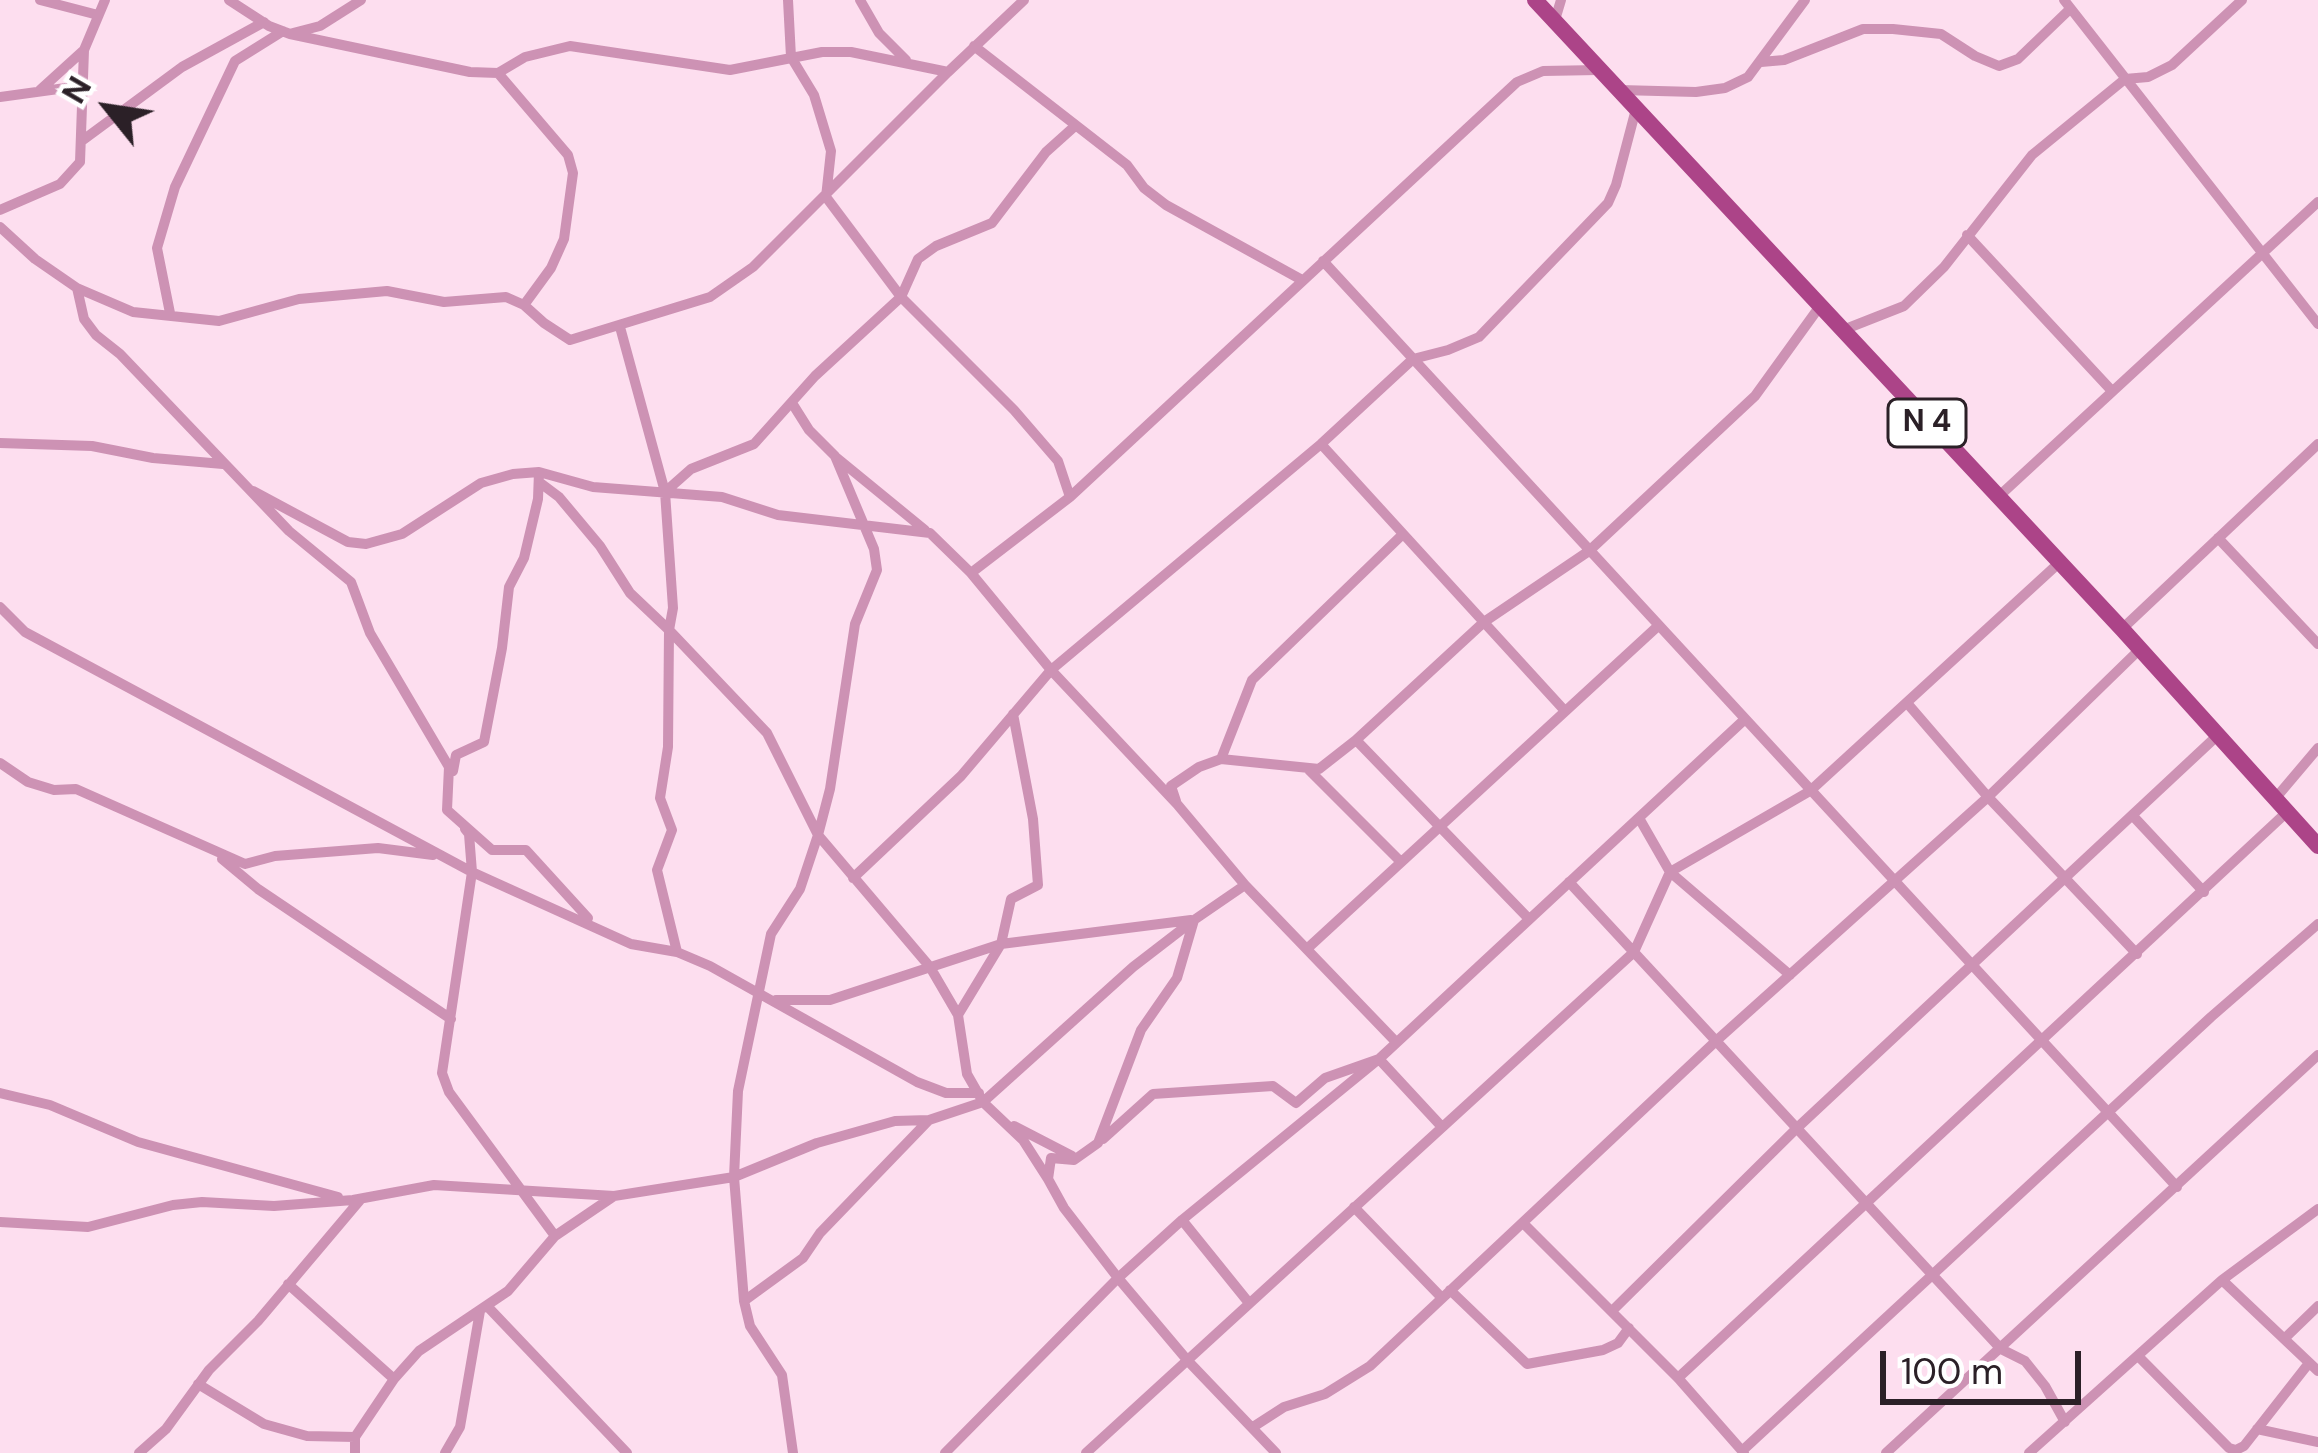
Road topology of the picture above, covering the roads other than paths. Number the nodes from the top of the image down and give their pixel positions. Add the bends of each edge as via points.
1 (40, 0) edge
2 (105, 0) edge
3 (229, 0) edge
4 (361, 0) edge
5 (788, 0) edge
6 (860, 0) edge
7 (1024, 0) edge
8 (1535, 0) edge
9 (1561, 0) edge
10 (1805, 0) edge
11 (2242, 0) edge
12 (2067, 4) edge
13 (79, 5) edge
14 (98, 15) junction
15 (1555, 20) junction
16 (263, 22) junction
17 (287, 32) junction
18 (974, 46) junction
19 (84, 50) junction
20 (791, 57) junction
21 (906, 61) junction
22 (1761, 62) junction
23 (1602, 70) junction
24 (948, 72) junction
25 (498, 74) junction
26 (2125, 79) junction
27 (80, 86) junction
28 (1620, 90) junction
29 (38, 92) junction
30 (0, 98) edge
31 (1636, 108) junction
32 (1075, 126) junction
33 (83, 140) junction
34 (826, 196) junction
35 (2318, 202) edge
36 (0, 209) edge
37 (0, 227) edge
38 (1967, 235) junction
39 (2262, 253) junction
40 (1323, 261) junction
41 (1303, 280) junction
42 (77, 288) junction
43 (901, 297) junction
44 (524, 304) junction
45 (1820, 306) junction
46 (170, 313) junction
47 (2318, 324) edge
48 (620, 327) junction
49 (1843, 330) junction
50 (1413, 359) junction
51 (2112, 391) junction
52 (792, 403) junction
53 (0, 442) edge
54 (1321, 444) junction
55 (2316, 449) edge
56 (835, 456) junction
57 (224, 464) junction
58 (539, 477) junction
59 (253, 491) junction
60 (665, 492) junction
61 (1070, 497) junction
62 (1997, 498) junction
63 (862, 525) junction
64 (930, 533) junction
65 (1403, 534) junction
66 (2218, 538) junction
67 (1589, 550) junction
68 (2060, 562) junction
69 (971, 573) junction
70 (0, 607) edge
71 (1484, 622) junction
72 (1658, 626) junction
73 (2122, 629) junction
74 (670, 630) junction
75 (2318, 644) edge
76 (2140, 649) junction
77 (1051, 670) junction
78 (1906, 703) junction
79 (1565, 711) junction
80 (1013, 714) junction
81 (1744, 720) junction
82 (2218, 735) junction
83 (1356, 740) junction
84 (2318, 748) edge
85 (1221, 759) junction
86 (0, 763) edge
87 (1310, 770) junction
88 (1810, 791) junction
89 (1988, 797) junction
90 (1177, 804) junction
91 (2281, 806) junction
92 (446, 810) junction
93 (2133, 816) junction
94 (1639, 818) junction
95 (1440, 827) junction
96 (818, 836) junction
97 (2318, 846) edge
98 (212, 850) junction
99 (446, 857) junction
100 (1401, 862) junction
101 (472, 872) junction
102 (1670, 872) junction
103 (853, 878) junction
104 (2066, 879) junction
105 (1894, 881) junction
106 (1569, 882) junction
107 (1245, 885) junction
108 (2204, 892) junction
109 (1194, 920) junction
110 (1529, 920) junction
111 (2318, 924) edge
112 (595, 925) junction
113 (1001, 944) junction
114 (1309, 947) junction
115 (677, 952) junction
116 (1634, 952) junction
117 (2137, 954) junction
118 (1971, 967) junction
119 (930, 968) junction
120 (1790, 975) junction
121 (756, 992) junction
122 (772, 1000) junction
123 (958, 1016) junction
124 (451, 1018) junction
125 (1716, 1041) junction
126 (1396, 1042) junction
127 (2041, 1043) junction
128 (2318, 1055) edge
129 (1379, 1059) junction
130 (0, 1093) edge
131 (981, 1098) junction
132 (2109, 1111) junction
133 (1002, 1119) junction
134 (929, 1120) junction
135 (1442, 1127) junction
136 (1797, 1129) junction
137 (1098, 1143) junction
138 (734, 1177) junction
139 (1048, 1179) junction
140 (2177, 1187) junction
141 (518, 1189) junction
142 (614, 1196) junction
143 (358, 1198) junction
144 (1867, 1204) junction
145 (1354, 1207) junction
146 (2318, 1209) edge
147 (1182, 1220) junction
148 (0, 1222) edge
149 (1524, 1224) junction
150 (554, 1236) junction
151 (1934, 1276) junction
152 (1118, 1278) junction
153 (2222, 1280) junction
154 (288, 1284) junction
155 (1446, 1294) junction
156 (744, 1301) junction
157 (1250, 1303) junction
158 (2318, 1306) edge
159 (483, 1309) junction
160 (1612, 1311) junction
161 (1629, 1328) junction
162 (2284, 1339) junction
163 (2001, 1349) junction
164 (2139, 1357) junction
165 (1188, 1361) junction
166 (2314, 1367) edge
167 (1678, 1378) junction
168 (394, 1379) junction
169 (198, 1384) junction
170 (2065, 1422) junction
171 (1253, 1427) junction
172 (2257, 1430) junction
173 (355, 1437) junction
174 (2318, 1442) edge
175 (953, 1450) edge
176 (1093, 1450) edge
177 (1743, 1452) edge
178 (139, 1453) edge
179 (355, 1453) edge
180 (445, 1453) edge
181 (627, 1453) edge
182 (793, 1453) edge
183 (1276, 1453) edge
184 (1886, 1453) edge
185 (2029, 1453) edge

1 - 13 street
2 - 14 street
3 - 16 street
4 - 17 street via 320,26
5 - 20 street
6 - 21 street
7 - 18 street
8 - 15 main road, N 4
9 - 15 street
10 - 22 street
11 - 26 street via 2172,65
12 - 22 street via 2018,59 2000,66 1941,34 1893,29 1863,29
12 - 26 street
13 - 14 street
14 - 19 street
15 - 23 main road, N 4
16 - 17 street
16 - 33 street via 182,67
17 - 25 street
17 - 46 street via 235,61 175,187 158,248
18 - 24 street
18 - 32 street
19 - 27 street
19 - 29 street
20 - 21 street via 851,52
20 - 25 street via 730,70 570,46
20 - 34 street via 825,122
21 - 24 street
22 - 28 street via 1725,88
23 - 28 main road, N 4
23 - 40 street via 1543,71 1517,82
24 - 34 street
25 - 44 street via 568,155 573,173 564,239
26 - 38 street via 2032,154
26 - 39 street
27 - 29 street
27 - 33 street
28 - 31 main road, N 4
29 - 30 street
31 - 45 main road, N 4
31 - 50 street via 1616,185 1597,218 1479,337
32 - 41 street via 1166,205
32 - 43 street via 992,223 918,260
33 - 36 street via 80,162 60,184
34 - 43 street
34 - 48 street via 710,297
35 - 39 street
37 - 42 street
38 - 49 street via 1904,306
38 - 51 street
39 - 47 street
39 - 51 street
40 - 41 street
40 - 50 street
41 - 61 street
42 - 46 street via 133,312
42 - 57 street via 96,335
43 - 52 street
43 - 61 street via 1058,461
44 - 46 street via 387,291 299,299 219,321
44 - 48 street via 570,340
45 - 49 main road, N 4
45 - 67 street via 1755,396
48 - 60 street
49 - 62 main road, N 4
50 - 54 street
50 - 67 street
51 - 62 street
52 - 56 street
52 - 60 street via 754,444 691,469
53 - 57 street
54 - 65 street
54 - 77 street
55 - 66 street
56 - 63 street
56 - 64 street
57 - 59 street
58 - 59 street via 481,483 402,534 366,544
58 - 60 street
58 - 74 street via 630,593
58 - 92 street via 524,558 509,587 484,742 456,755
59 - 92 street via 351,582 370,633 449,767
60 - 63 street
60 - 74 street
61 - 69 street
62 - 68 main road, N 4
63 - 64 street
63 - 96 street via 877,570 855,624
64 - 69 street
65 - 71 street
65 - 85 street via 1252,680
66 - 73 street
66 - 75 street
67 - 71 street
67 - 72 street
68 - 73 main road, N 4
68 - 78 street
69 - 77 street
70 - 99 street via 25,632
71 - 79 street
71 - 83 street
72 - 79 street
72 - 81 street
73 - 76 main road, N 4
74 - 96 street via 767,733
74 - 115 street via 660,798 672,830 657,869
76 - 82 main road, N 4
76 - 89 street
77 - 80 street
77 - 90 street
78 - 88 street
78 - 89 street
79 - 95 street
80 - 103 street via 961,776
80 - 113 street via 1038,885 1011,899
81 - 88 street
81 - 94 street
82 - 91 main road, N 4
82 - 93 street
83 - 87 street
83 - 95 street
84 - 91 street
85 - 87 street
85 - 90 street via 1171,786
86 - 98 street via 28,782 76,789
87 - 100 street
88 - 102 street
88 - 105 street
89 - 104 street
89 - 105 street
90 - 107 street
91 - 97 main road, N 4
91 - 108 street
92 - 101 street via 469,833
92 - 112 street via 492,850 526,850
93 - 104 street
93 - 108 street
94 - 102 street
94 - 106 street
95 - 100 street
95 - 110 street
96 - 103 street
96 - 121 street via 800,890 772,934
98 - 99 street via 245,864 378,848
98 - 124 street
99 - 101 street
100 - 114 street
101 - 112 street
101 - 124 street
102 - 116 street
102 - 120 street
103 - 119 street
104 - 117 street
104 - 118 street
105 - 118 street
105 - 120 street
106 - 110 street
106 - 116 street
107 - 109 street
107 - 114 street
108 - 117 street
109 - 113 street
109 - 131 street
109 - 137 street via 1177,978 1141,1030
110 - 126 street
111 - 132 street
112 - 115 street via 631,944
113 - 119 street
113 - 123 street
114 - 126 street
115 - 121 street
116 - 125 street
116 - 135 street
117 - 127 street
118 - 127 street
118 - 136 street
119 - 122 street via 830,1000
119 - 123 street
120 - 125 street
121 - 122 street
121 - 138 street via 738,1091
122 - 131 street via 917,1082
123 - 131 street via 968,1074
124 - 141 street via 442,1073 449,1092
125 - 136 street
125 - 149 street
126 - 129 street
127 - 132 street
127 - 144 street
128 - 140 street
129 - 135 street
129 - 137 street via 1325,1078 1296,1103 1273,1086 1153,1094
129 - 147 street
130 - 143 street via 157,1148
131 - 133 street
131 - 134 street
132 - 140 street
132 - 151 street
133 - 137 street via 1073,1157
133 - 139 street
134 - 138 street via 817,1143
134 - 156 street via 803,1258
135 - 145 street
136 - 144 street
136 - 160 street
137 - 139 street via 1074,1160 1052,1158
138 - 142 street
138 - 156 street
139 - 152 street
140 - 163 street
141 - 142 street
141 - 143 street via 434,1185
141 - 150 street
142 - 150 street
143 - 148 street via 172,1205 88,1227
143 - 154 street
144 - 151 street
144 - 167 street
145 - 155 street
145 - 157 street
146 - 153 street
147 - 152 street
147 - 157 street
149 - 155 street
149 - 160 street
150 - 159 street
151 - 163 street
151 - 177 street
152 - 165 street
152 - 175 street
153 - 162 street
153 - 164 street
154 - 168 street
154 - 169 street
155 - 161 street via 1527,1364 1603,1350
155 - 171 street via 1370,1366
156 - 182 street via 750,1326 782,1375
157 - 165 street
158 - 162 street
159 - 168 street via 419,1351
159 - 180 street via 460,1427
159 - 181 street
160 - 161 street
161 - 167 street
162 - 166 street
163 - 170 street via 2025,1361
163 - 184 street
164 - 170 street
164 - 172 street via 2229,1448
165 - 171 street
165 - 176 street
166 - 172 street
167 - 177 street
168 - 173 street
169 - 173 street via 264,1424
169 - 178 street
170 - 185 street
171 - 183 street
172 - 174 street
173 - 179 street

